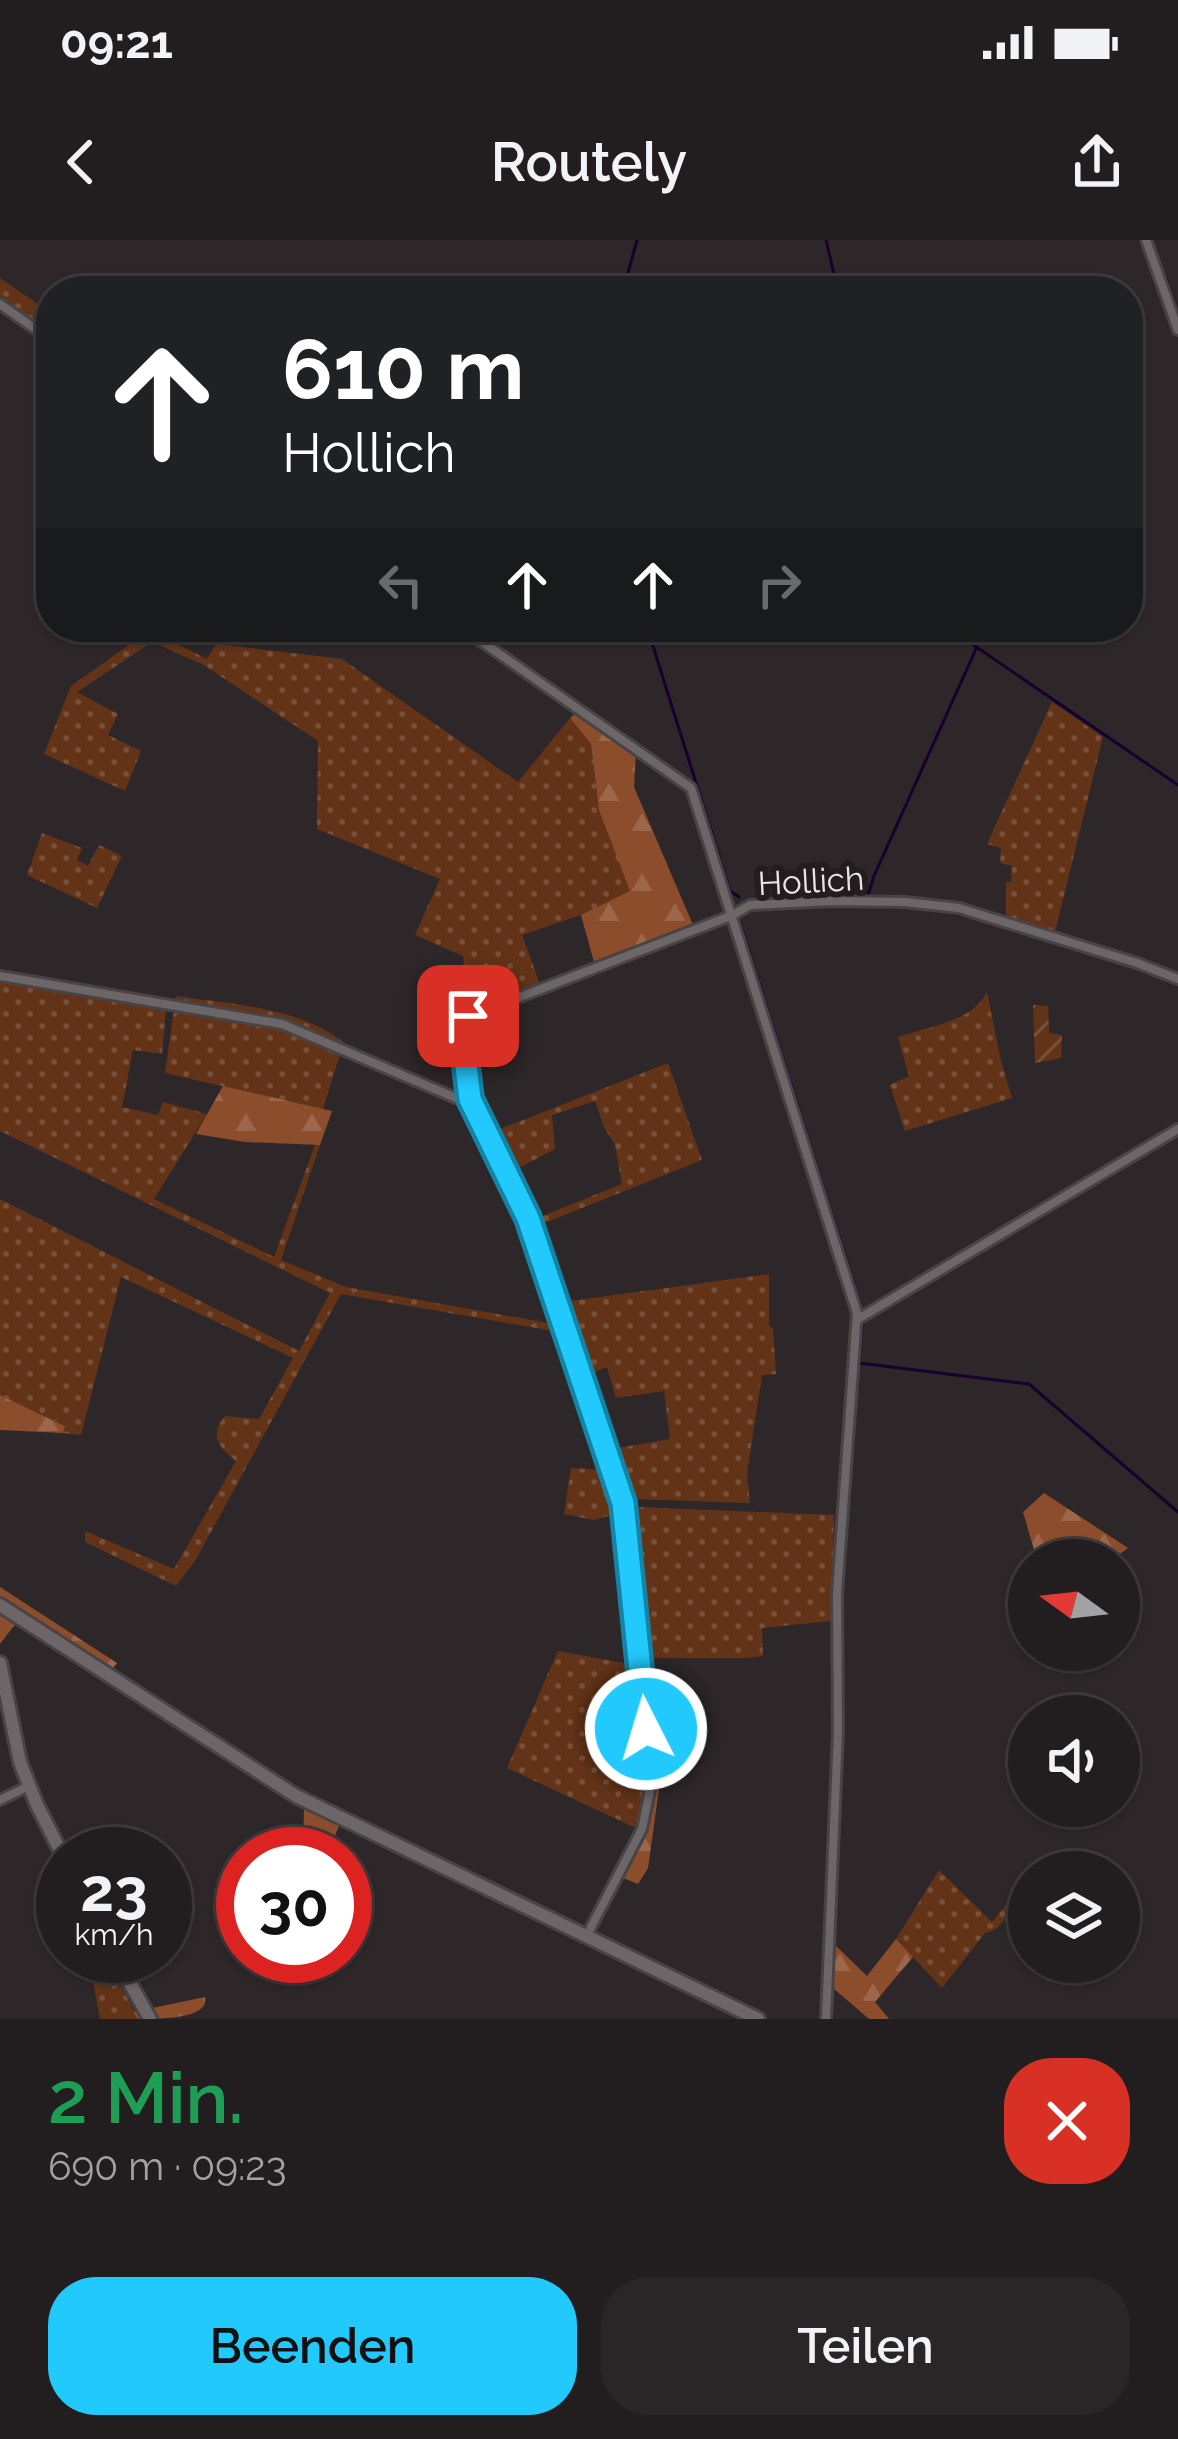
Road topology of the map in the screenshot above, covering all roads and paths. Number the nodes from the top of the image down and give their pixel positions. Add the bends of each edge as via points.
1 (1146, 240) edge
2 (0, 304) edge
3 (36, 329) edge
4 (1178, 330) edge
5 (482, 642) edge
6 (733, 915) junction
7 (0, 976) edge
8 (1178, 979) edge
9 (470, 1099) junction
10 (1178, 1129) edge
11 (858, 1319) junction
12 (0, 1605) edge
13 (0, 1663) edge
14 (28, 1786) junction
15 (0, 1800) edge
16 (48, 1827) edge
17 (587, 1935) junction
18 (130, 1983) edge
19 (150, 2019) edge
20 (758, 2019) edge
21 (826, 2019) edge

1 - 4 street
2 - 3 street
5 - 6 street via 691,788
6 - 8 street, Hollich via 751,905 831,901 959,908
6 - 9 street, Hollich via 468,1016 462,1033
6 - 11 street
7 - 9 street via 282,1024
9 - 17 street via 528,1218 623,1503 650,1790 642,1829
10 - 11 street
11 - 21 street via 838,1573
12 - 17 street via 296,1796
13 - 14 street
14 - 15 street
14 - 16 street
17 - 20 street
18 - 19 street

